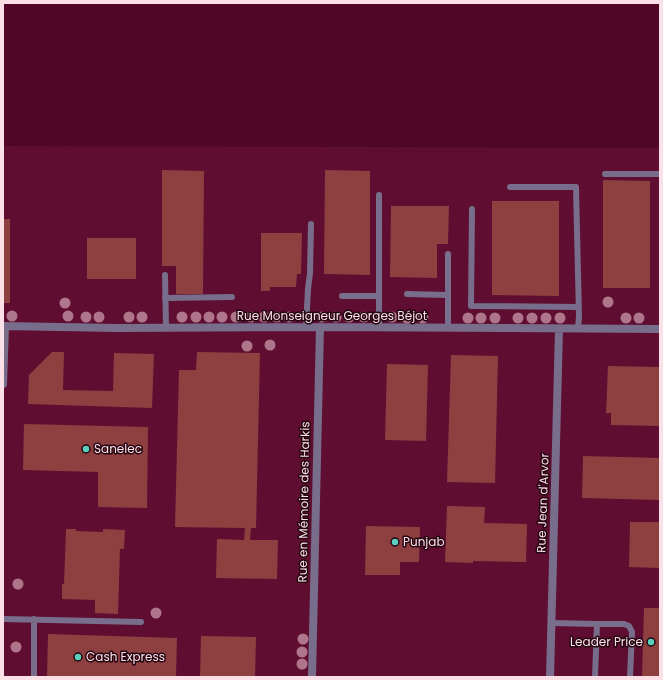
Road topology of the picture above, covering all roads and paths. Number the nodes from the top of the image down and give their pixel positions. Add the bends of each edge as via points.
1 (605, 174) dead end
2 (660, 174) edge
3 (510, 187) dead end
4 (379, 195) dead end
5 (472, 209) dead end
6 (311, 224) dead end
7 (448, 254) dead end
8 (165, 275) dead end
9 (407, 294) dead end
10 (448, 295) junction
11 (342, 296) dead end
12 (379, 296) junction
13 (165, 298) junction
14 (232, 298) dead end
15 (578, 307) junction
16 (4, 326) edge
17 (166, 327) junction
18 (306, 327) junction
19 (320, 327) junction
20 (379, 328) junction
21 (448, 328) junction
22 (559, 329) junction
23 (578, 329) junction
24 (660, 329) edge
25 (3, 384) edge
26 (3, 619) edge
27 (34, 619) junction
28 (141, 622) dead end
29 (552, 623) junction
30 (597, 624) junction
31 (34, 677) edge
32 (312, 677) edge
33 (550, 677) edge
34 (595, 677) edge
35 (630, 677) edge

1 - 2 lane
3 - 15 lane via 576,187
4 - 12 lane
5 - 15 lane via 471,306
6 - 18 lane
7 - 10 lane
8 - 13 lane
9 - 10 lane
10 - 21 lane
11 - 12 lane
12 - 20 lane
13 - 14 lane
13 - 17 lane
15 - 23 lane
16 - 17 street, Rue Monseigneur Georges Béjot
16 - 25 street
17 - 18 street, Rue Monseigneur Georges Béjot
18 - 19 street, Rue Monseigneur Georges Béjot
19 - 20 street, Rue Monseigneur Georges Béjot
19 - 32 street, Rue en Mémoire des Harkis
20 - 21 street, Rue Monseigneur Georges Béjot
21 - 22 street, Rue Monseigneur Georges Béjot
22 - 23 street, Rue Monseigneur Georges Béjot
22 - 29 street, Rue Jean d'Arvor
23 - 24 street, Rue Monseigneur Georges Béjot
26 - 27 lane
27 - 28 lane
27 - 31 lane
29 - 30 lane
29 - 33 street, Rue Jean d'Arvor
30 - 34 lane
30 - 35 lane via 629,626 632,632

